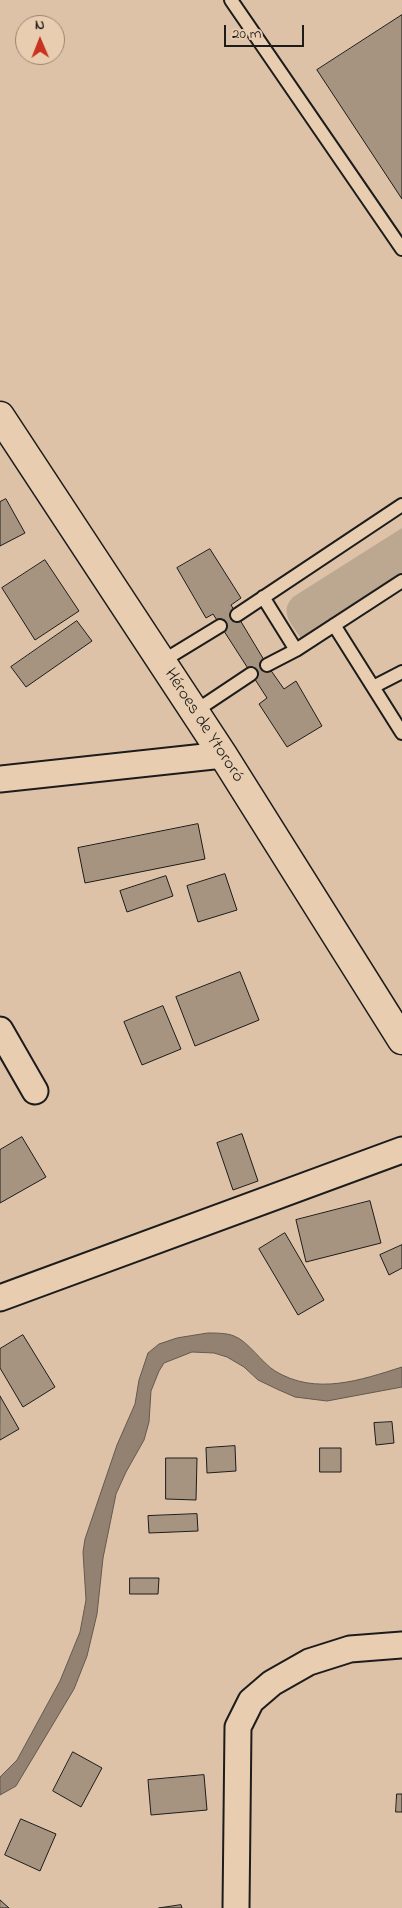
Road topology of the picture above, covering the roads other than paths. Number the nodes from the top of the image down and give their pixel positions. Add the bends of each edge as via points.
1 (231, 0) edge
2 (402, 249) edge
3 (0, 416) edge
4 (402, 504) edge
5 (402, 581) edge
6 (264, 598) junction
7 (237, 615) dead end
8 (220, 626) dead end
9 (334, 626) junction
10 (296, 650) junction
11 (161, 662) junction
12 (267, 665) dead end
13 (402, 672) edge
14 (251, 674) dead end
15 (373, 687) junction
16 (194, 712) junction
17 (402, 733) edge
18 (223, 755) junction
19 (0, 779) edge
20 (0, 1030) edge
21 (402, 1040) edge
22 (35, 1092) dead end
23 (402, 1150) edge
24 (0, 1298) edge
25 (402, 1645) edge
26 (236, 1908) edge

1 - 2 lane
3 - 11 main road, Héroes de Ytororó
4 - 6 lane
5 - 9 lane
6 - 7 lane
6 - 10 lane
8 - 11 lane
9 - 10 lane
9 - 15 lane
10 - 12 lane
11 - 16 main road, Héroes de Ytororó
13 - 15 lane
14 - 16 lane
15 - 17 lane
16 - 18 main road, Héroes de Ytororó
18 - 19 street
18 - 21 main road, Héroes de Ytororó
20 - 22 street
23 - 24 street
25 - 26 street via 350,1648 309,1662 272,1683 251,1701 238,1727

